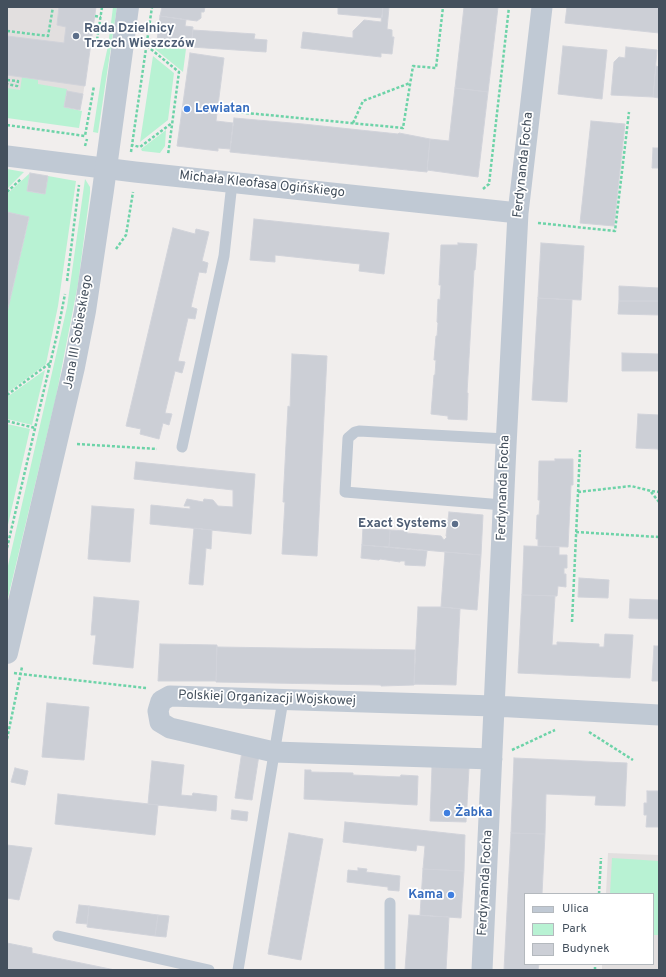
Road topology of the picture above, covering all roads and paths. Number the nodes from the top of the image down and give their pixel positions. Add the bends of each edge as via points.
1 (53, 7) edge
2 (102, 7) edge
3 (128, 7) edge
4 (152, 7) edge
5 (443, 7) edge
6 (508, 7) edge
7 (542, 7) edge
8 (95, 16) dead end
9 (101, 17) junction
10 (7, 31) edge
11 (147, 46) junction
12 (102, 48) dead end
13 (7, 80) edge
14 (410, 83) junction
15 (7, 84) edge
16 (95, 85) dead end
17 (226, 111) dead end
18 (629, 112) dead end
19 (172, 122) junction
20 (353, 123) junction
21 (7, 125) edge
22 (133, 146) junction
23 (131, 153) dead end
24 (7, 156) edge
25 (168, 157) dead end
26 (106, 169) junction
27 (24, 176) dead end
28 (80, 178) dead end
29 (232, 183) junction
30 (480, 191) dead end
31 (7, 192) edge
32 (140, 192) dead end
33 (518, 213) junction
34 (537, 222) dead end
35 (114, 254) dead end
36 (66, 282) dead end
37 (66, 289) dead end
38 (50, 363) junction
39 (7, 395) edge
40 (7, 421) edge
41 (35, 428) junction
42 (506, 439) junction
43 (74, 444) dead end
44 (182, 447) dead end
45 (157, 449) dead end
46 (580, 450) dead end
47 (651, 491) junction
48 (578, 492) junction
49 (659, 492) edge
50 (659, 502) edge
51 (503, 505) junction
52 (576, 532) junction
53 (659, 537) edge
54 (7, 548) edge
55 (572, 622) dead end
56 (10, 662) edge
57 (150, 689) dead end
58 (283, 700) junction
59 (494, 706) junction
60 (659, 715) edge
61 (559, 729) dead end
62 (586, 730) dead end
63 (274, 752) junction
64 (500, 755) junction
65 (633, 760) dead end
66 (601, 858) dead end
67 (599, 893) edge
68 (390, 903) dead end
69 (58, 936) dead end
70 (209, 970) edge
71 (238, 970) edge
72 (390, 970) edge
73 (482, 970) edge

1 - 10 path via 48,36
2 - 9 path
3 - 26 street, Jana III Sobieskiego
4 - 11 path
5 - 14 path via 436,68 413,66
6 - 30 path via 489,184
7 - 33 street, Ferdynanda Focha
8 - 9 path
9 - 12 path via 97,40 103,41
11 - 19 path via 179,72
11 - 22 path
13 - 15 path via 18,81 17,86
14 - 20 path via 363,101
14 - 20 path via 403,128
16 - 21 path via 85,136
17 - 20 path
18 - 34 path via 615,231
19 - 22 path via 140,147
19 - 25 path
22 - 23 path
24 - 26 street, Michała Kleofasa Ogińskiego
26 - 29 street, Michała Kleofasa Ogińskiego
26 - 56 street, Jana III Sobieskiego via 85,311
27 - 31 path
28 - 36 path
29 - 33 street, Michała Kleofasa Ogińskiego
29 - 44 lane via 224,256
32 - 35 path via 133,191 126,235
33 - 42 street, Ferdynanda Focha
37 - 38 path
38 - 39 path
38 - 41 path
40 - 41 path
41 - 54 path
42 - 51 street, Ferdynanda Focha
42 - 51 lane via 355,432 348,438 345,492
43 - 45 path
46 - 48 path
47 - 48 path via 631,486
47 - 49 path
47 - 50 path
48 - 52 path
51 - 59 street, Ferdynanda Focha
52 - 53 path
52 - 55 path
56 - 57 path via 21,674
58 - 59 street, Polskiej Organizacji Wojskowej
58 - 63 lane
58 - 63 street, Polskiej Organizacji Wojskowej via 170,696 161,701 158,711 160,722 170,728
59 - 60 street, Polskiej Organizacji Wojskowej
59 - 64 street, Ferdynanda Focha
61 - 64 path
62 - 65 path
63 - 64 street, Polskiej Organizacji Wojskowej
63 - 71 lane
64 - 73 street, Ferdynanda Focha
66 - 67 path
68 - 72 lane
69 - 70 lane

